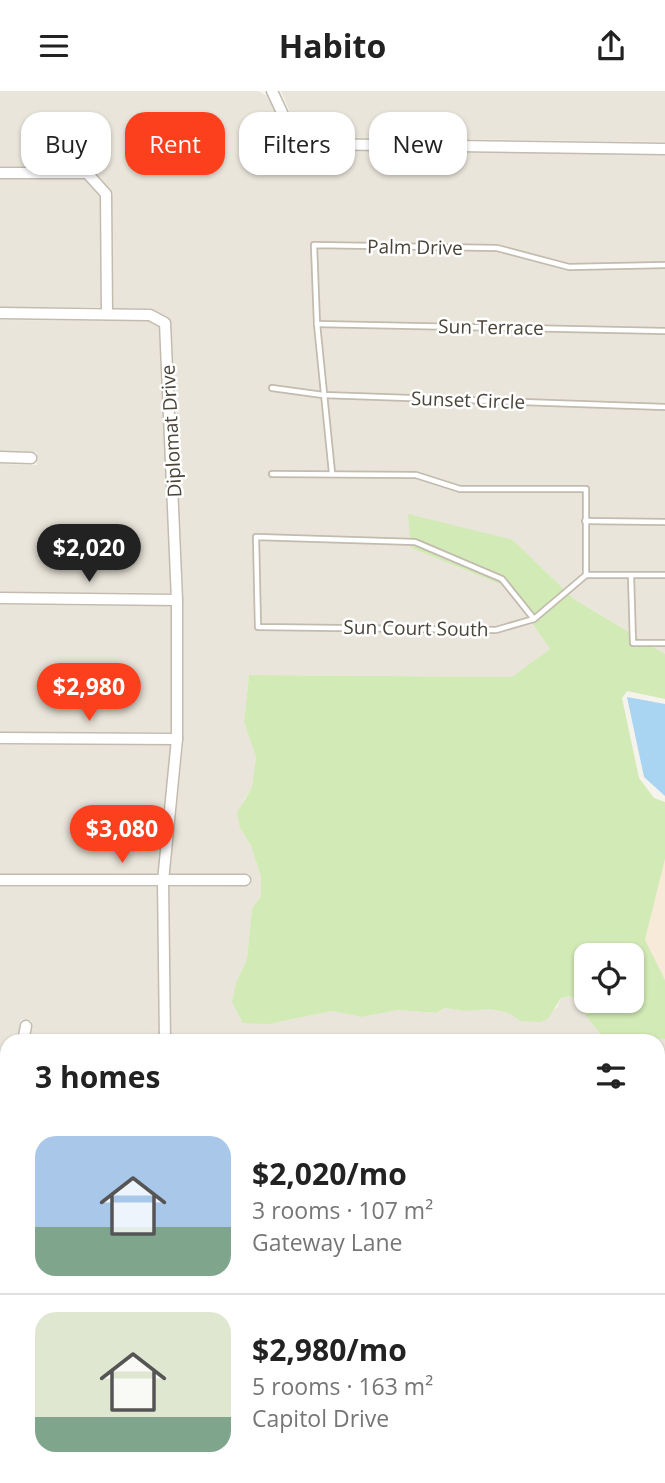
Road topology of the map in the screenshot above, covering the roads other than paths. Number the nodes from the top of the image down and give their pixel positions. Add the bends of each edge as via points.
1 (272, 91) edge
2 (665, 149) edge
3 (0, 173) edge
4 (665, 265) edge
5 (0, 313) edge
6 (107, 314) junction
7 (317, 324) junction
8 (665, 331) edge
9 (272, 387) dead end
10 (323, 395) junction
11 (665, 407) edge
12 (0, 457) edge
13 (31, 458) dead end
14 (272, 474) dead end
15 (332, 474) junction
16 (585, 521) junction
17 (665, 522) edge
18 (586, 575) junction
19 (665, 575) edge
20 (631, 576) junction
21 (0, 598) edge
22 (177, 600) junction
23 (534, 619) junction
24 (665, 643) edge
25 (0, 738) edge
26 (177, 739) junction
27 (0, 880) edge
28 (163, 880) junction
29 (245, 880) dead end
30 (26, 1026) dead end
31 (24, 1034) edge
32 (165, 1034) edge

1 - 2 street via 292,134 309,144
3 - 6 street via 87,173 106,194
4 - 7 lane, Palm Drive via 569,267 497,248 314,245
5 - 6 street, Diplomat Drive
6 - 22 street, Diplomat Drive via 150,315 165,323
7 - 8 lane, Sun Terrace
7 - 10 lane, Palm Drive
9 - 10 lane, Sunset Circle
10 - 11 lane, Sunset Circle
10 - 15 lane, Palm Drive
12 - 13 street
14 - 15 lane
15 - 16 lane via 416,475 460,489 586,489
16 - 17 lane
16 - 18 lane
18 - 20 lane
18 - 23 lane, Sun Court South
19 - 20 lane
20 - 24 lane via 633,643
21 - 22 street
22 - 26 street, Diplomat Drive
23 - 23 lane, Sun Court South via 502,579 415,542 256,537 258,627 496,630
25 - 26 street
26 - 28 street, Diplomat Drive
27 - 28 street
28 - 29 street
28 - 32 street, Diplomat Drive
30 - 31 street

